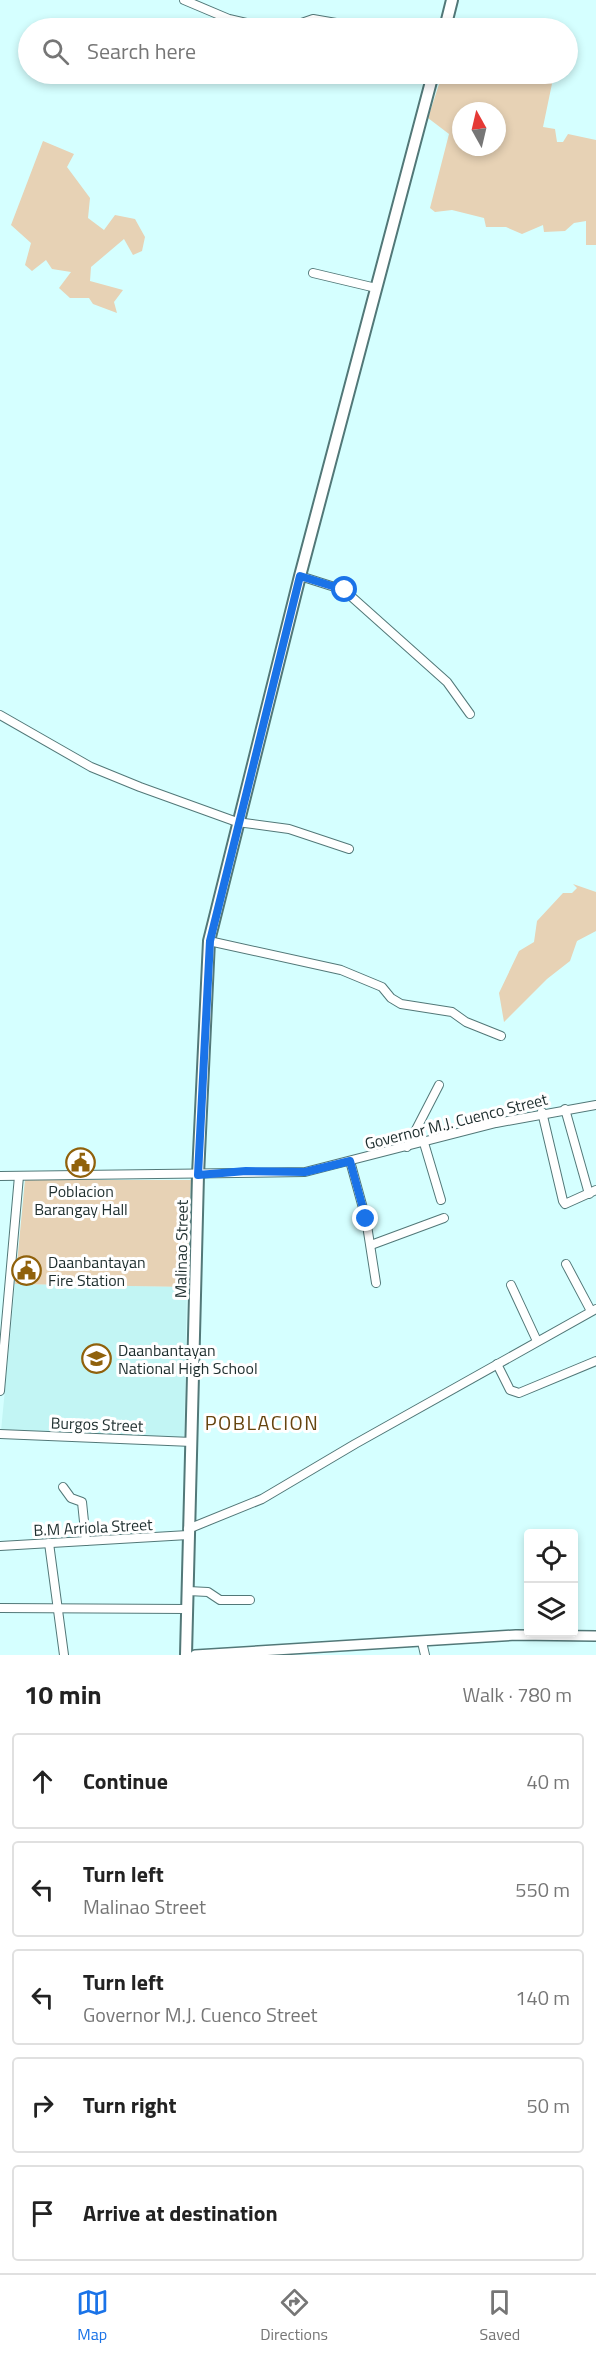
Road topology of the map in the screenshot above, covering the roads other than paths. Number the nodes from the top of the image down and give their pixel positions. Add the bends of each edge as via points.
1 (184, 0) edge
2 (452, 0) edge
3 (227, 18) edge
4 (448, 18) edge
5 (430, 84) edge
6 (313, 273) dead end
7 (376, 288) junction
8 (300, 576) junction
9 (0, 714) edge
10 (470, 714) dead end
11 (237, 822) junction
12 (349, 849) dead end
13 (210, 941) junction
14 (501, 1036) dead end
15 (439, 1085) dead end
16 (596, 1105) edge
17 (565, 1109) junction
18 (542, 1112) junction
19 (424, 1143) junction
20 (406, 1147) junction
21 (350, 1161) junction
22 (198, 1175) junction
23 (0, 1176) edge
24 (19, 1176) junction
25 (592, 1192) edge
26 (441, 1200) dead end
27 (444, 1218) dead end
28 (371, 1245) junction
29 (566, 1264) dead end
30 (376, 1283) dead end
31 (511, 1285) dead end
32 (594, 1310) edge
33 (537, 1341) junction
34 (596, 1361) edge
35 (497, 1364) junction
36 (0, 1391) edge
37 (0, 1434) edge
38 (192, 1442) junction
39 (63, 1486) dead end
40 (188, 1532) junction
41 (86, 1541) junction
42 (49, 1543) junction
43 (0, 1546) edge
44 (188, 1591) junction
45 (250, 1600) dead end
46 (0, 1608) edge
47 (58, 1609) junction
48 (187, 1609) junction
49 (596, 1635) edge
50 (422, 1642) junction
51 (239, 1654) edge
52 (64, 1655) edge
53 (186, 1655) edge
54 (195, 1655) edge
55 (425, 1655) edge

1 - 3 street
2 - 4 main road
5 - 7 main road, Malinao Street
6 - 7 street
7 - 8 main road, Malinao Street
8 - 10 street via 345,590 447,682
8 - 11 main road, Malinao Street
9 - 11 street via 91,767
11 - 12 street via 289,828
11 - 13 main road, Malinao Street
13 - 14 street via 340,970 382,987 401,1004 453,1012 466,1022
13 - 22 main road, Malinao Street
15 - 20 street
16 - 17 street, Governor M.J. Cuenco Street
17 - 18 street, Governor M.J. Cuenco Street
17 - 25 street
18 - 19 street, Governor M.J. Cuenco Street
18 - 25 street via 563,1201 566,1204
19 - 20 street, Governor M.J. Cuenco Street
19 - 26 street
20 - 21 street, Governor M.J. Cuenco Street
21 - 22 street, Governor M.J. Cuenco Street via 305,1172
21 - 28 street
22 - 24 street, Governor M.J. Cuenco Street
22 - 38 main road, Malinao Street
23 - 24 street, Governor M.J. Cuenco Street
24 - 36 street
27 - 28 street
28 - 30 street
29 - 32 street
31 - 33 street
32 - 33 street, B.M Arriola Street
33 - 35 street, B.M Arriola Street
34 - 35 street via 519,1394 510,1390
35 - 40 street, B.M Arriola Street via 262,1499
37 - 38 street, Burgos Street
38 - 40 main road, Malinao Street
39 - 41 street via 71,1498 82,1502
40 - 41 street, B.M Arriola Street
40 - 44 main road, Malinao Street
41 - 42 street, B.M Arriola Street
42 - 43 street, B.M Arriola Street
42 - 47 street
44 - 45 street via 208,1592 220,1600
44 - 48 main road, Malinao Street
46 - 47 street
47 - 48 street
47 - 52 street
48 - 53 main road, Malinao Street
49 - 50 street via 516,1635
50 - 51 street via 327,1645
50 - 55 street
51 - 54 street

